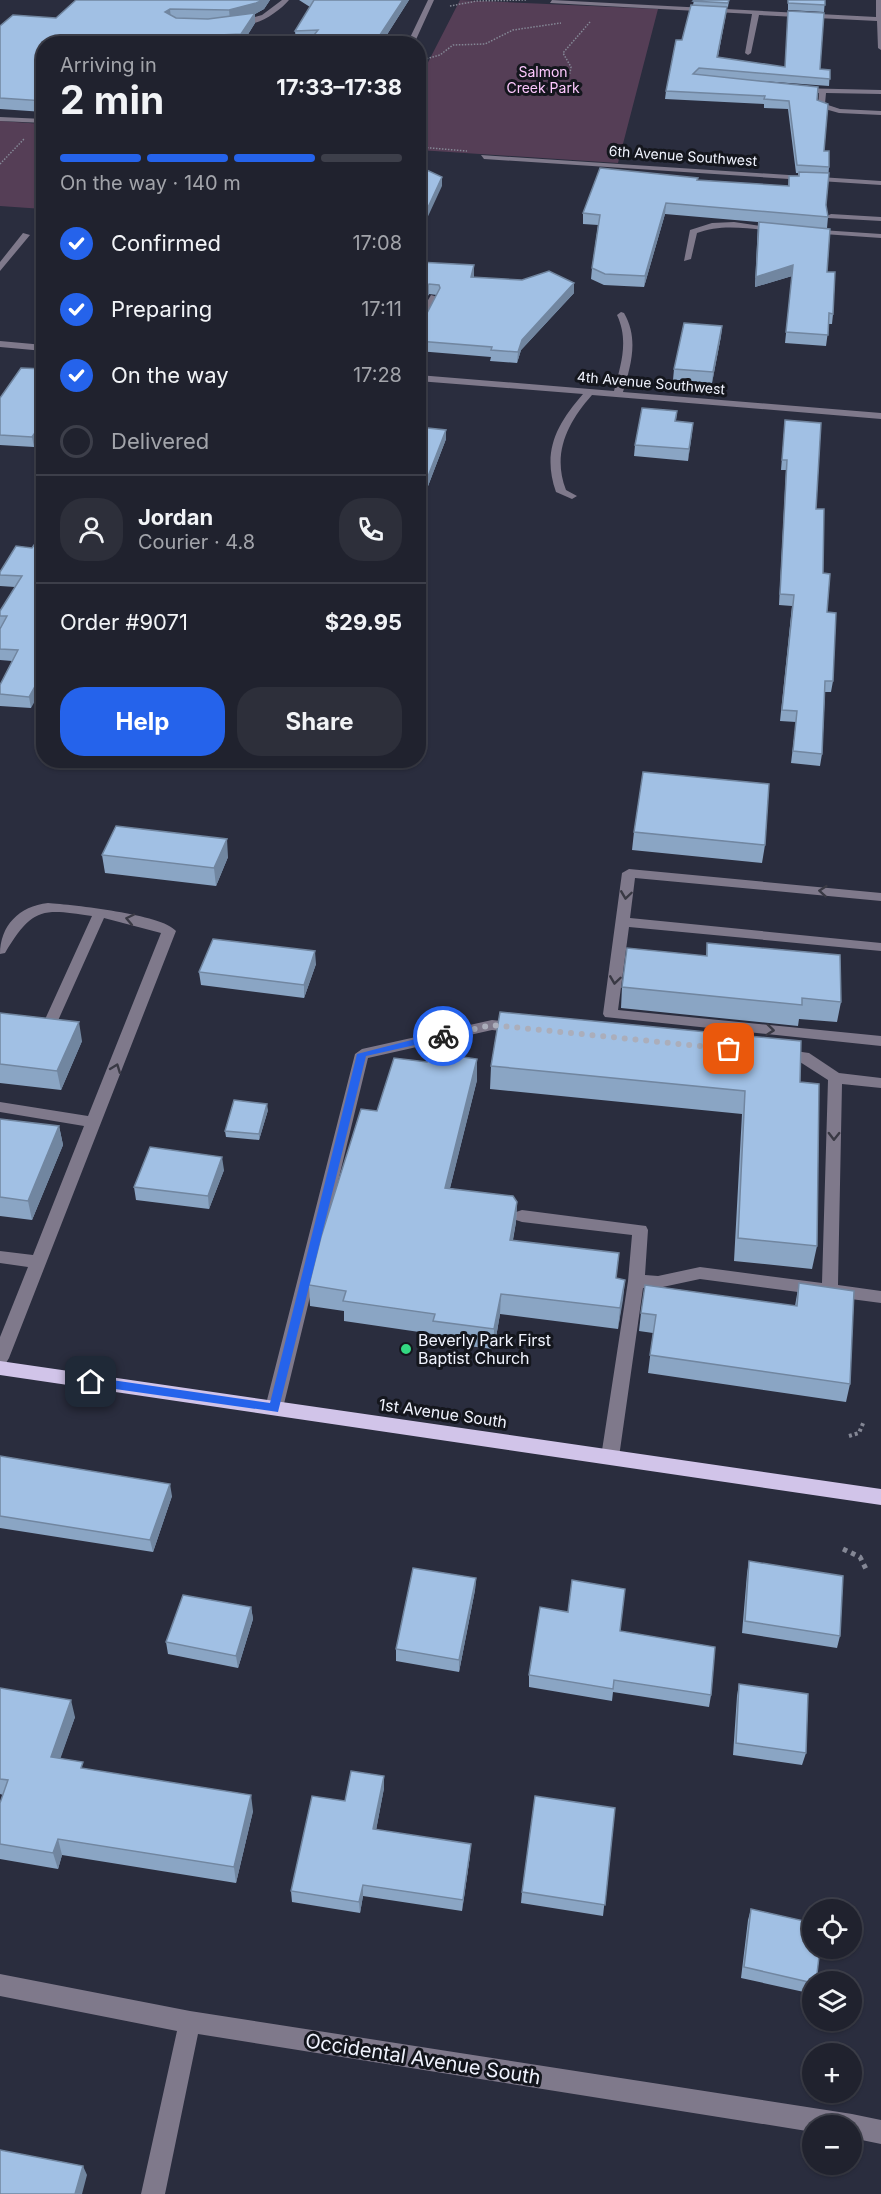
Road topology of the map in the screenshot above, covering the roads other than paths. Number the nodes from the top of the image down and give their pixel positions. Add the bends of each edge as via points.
1 (286, 0) edge
2 (431, 0) edge
3 (879, 0) edge
4 (552, 2) dead end
5 (656, 3) edge
6 (756, 12) junction
7 (879, 19) edge
8 (230, 24) edge
9 (414, 36) edge
10 (881, 48) edge
11 (748, 53) dead end
12 (787, 89) edge
13 (823, 92) junction
14 (881, 92) edge
15 (881, 113) edge
16 (0, 118) edge
17 (36, 121) edge
18 (484, 157) dead end
19 (881, 183) edge
20 (831, 216) dead end
21 (881, 219) edge
22 (790, 230) edge
23 (801, 230) edge
24 (26, 235) dead end
25 (881, 236) edge
26 (687, 259) dead end
27 (0, 268) edge
28 (434, 297) edge
29 (426, 312) edge
30 (621, 315) dead end
31 (0, 344) edge
32 (36, 347) edge
33 (426, 379) edge
34 (590, 392) junction
35 (618, 394) junction
36 (881, 416) edge
37 (572, 496) dead end
38 (881, 897) edge
39 (100, 913) junction
40 (623, 922) junction
41 (881, 946) edge
42 (0, 950) edge
43 (0, 1026) edge
44 (539, 1030) edge
45 (881, 1041) edge
46 (763, 1052) edge
47 (835, 1078) junction
48 (881, 1083) edge
49 (0, 1107) edge
50 (95, 1122) junction
51 (522, 1216) dead end
52 (0, 1257) edge
53 (39, 1262) junction
54 (636, 1281) junction
55 (830, 1291) junction
56 (881, 1297) edge
57 (0, 1358) edge
58 (0, 1368) edge
59 (274, 1408) junction
60 (610, 1457) junction
61 (881, 1497) edge
62 (0, 1985) edge
63 (190, 2022) junction
64 (802, 2119) edge
65 (862, 2128) edge
66 (881, 2132) edge
67 (153, 2194) edge

1 - 8 street via 266,18
2 - 9 street
3 - 7 street
4 - 5 street
5 - 6 street
6 - 7 street
6 - 11 street
7 - 10 street
12 - 13 street
13 - 14 street
13 - 15 street via 821,105 839,111
16 - 17 street
18 - 19 street, 6th Avenue Southwest
20 - 21 street
22 - 26 street via 722,225 698,229 693,232
23 - 25 street
24 - 27 street
28 - 29 street
30 - 35 street via 629,328 630,340
31 - 32 street
33 - 34 street, 4th Avenue Southwest
34 - 35 street, 4th Avenue Southwest
34 - 37 street via 575,407 563,431 554,468 561,492
35 - 36 street, 4th Avenue Southwest
38 -> 40 street via 629,873
39 - 42 street via 42,907 12,926
39 - 43 street via 47,1031
50 -> 39 street via 170,931
40 - 41 street
40 -> 45 street via 610,1014
44 - 59 street via 492,1025 362,1054
46 - 47 street via 804,1057
47 - 48 street
47 -> 55 street
49 - 50 street
50 - 53 street
51 - 54 street via 640,1230
52 - 53 street
53 - 57 street
54 - 55 street via 658,1282 700,1274
54 - 60 street
55 - 56 street
58 - 59 main road, 1st Avenue South
59 - 60 main road, 1st Avenue South
60 - 61 main road, 1st Avenue South
62 - 63 street, Occidental Avenue South
63 - 64 street, Occidental Avenue South
63 - 67 street
65 - 66 street

